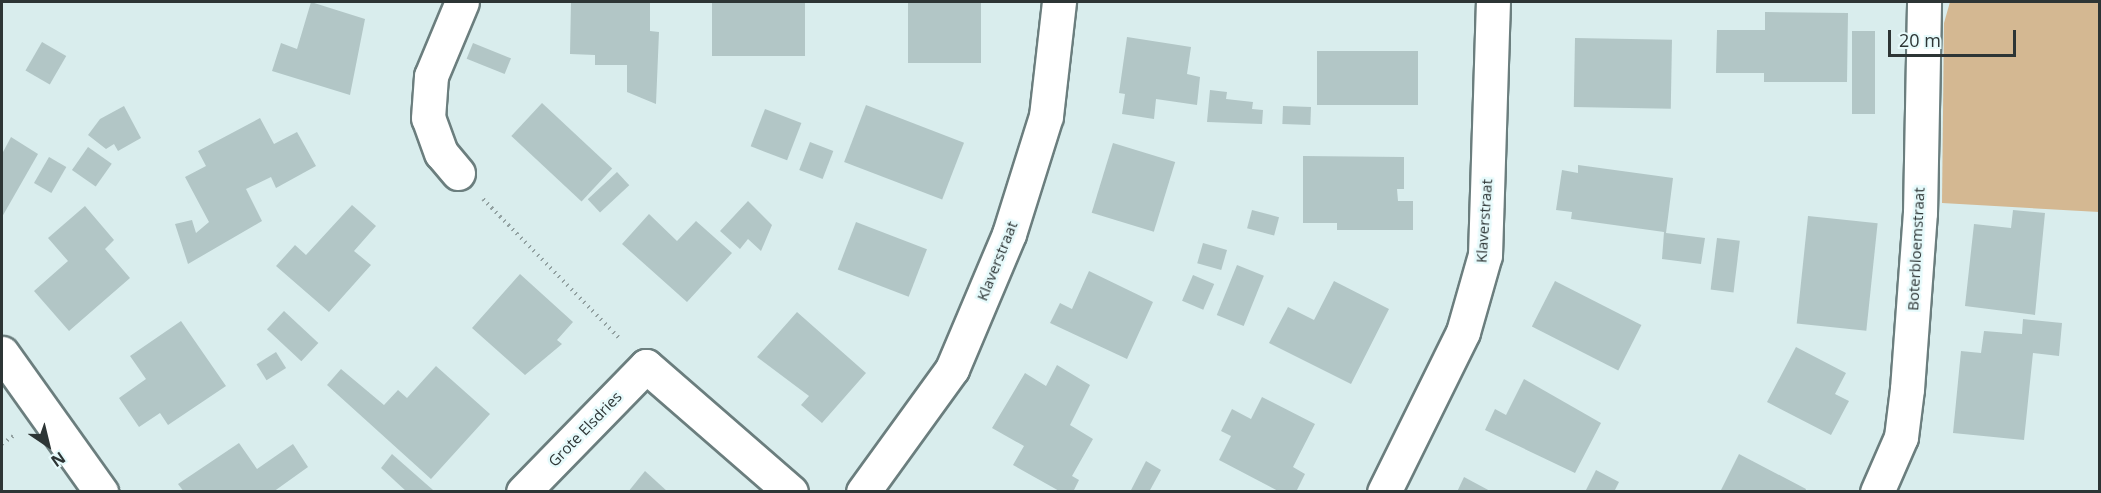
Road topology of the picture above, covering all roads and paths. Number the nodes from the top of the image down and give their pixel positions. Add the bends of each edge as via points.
1 (462, 2) edge
2 (1059, 2) edge
3 (1493, 2) edge
4 (1924, 2) edge
5 (458, 173) joint
6 (2, 353) edge
7 (646, 366) junction
8 (101, 492) edge
9 (523, 492) edge
10 (791, 492) edge
11 (863, 492) edge
12 (1384, 492) edge
13 (1877, 492) edge

1 - 5 street via 431,76 428,118 441,153
2 - 11 street, Klaverstraat via 1046,116 1009,234 952,369
3 - 12 street, Klaverstraat via 1485,255 1463,332
4 - 13 street, Boterbloemstraat via 1920,213 1907,389 1901,437
5 - 7 path
6 - 8 street
7 - 9 street, Grote Elsdries
7 - 10 street

